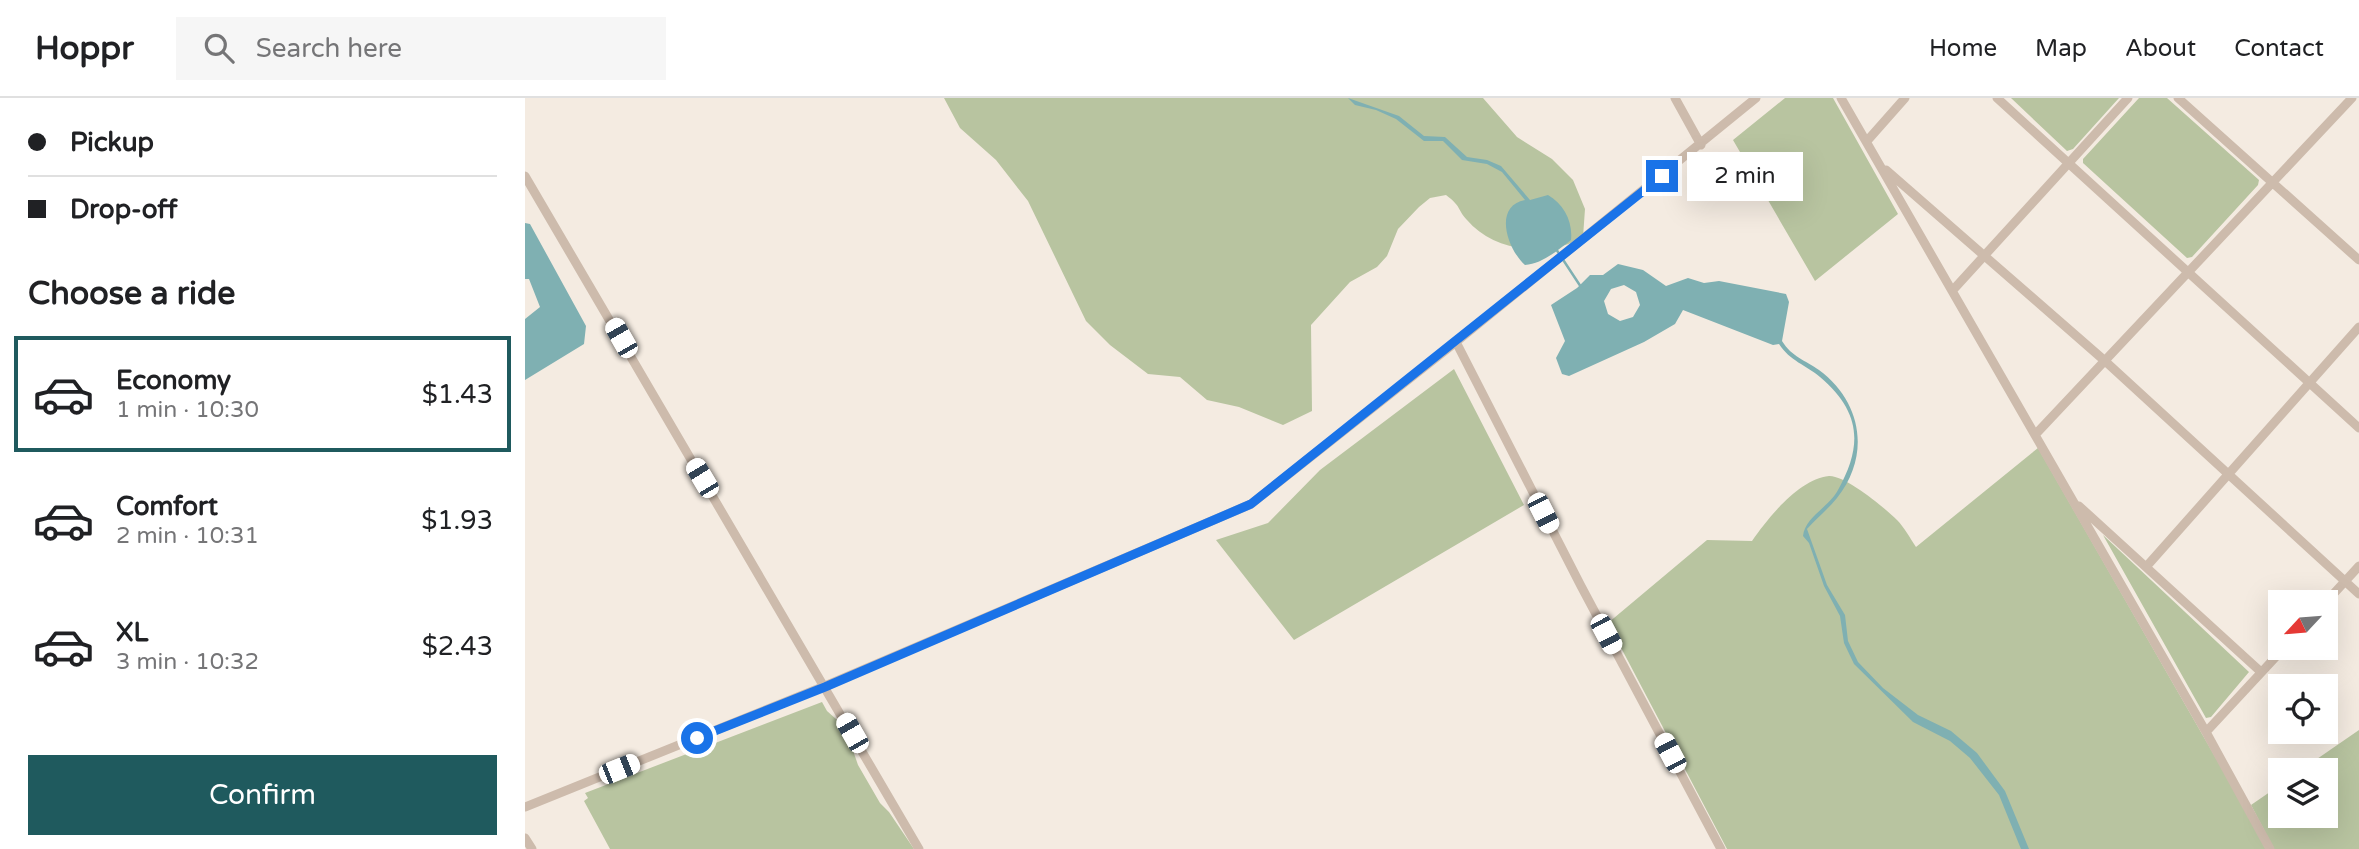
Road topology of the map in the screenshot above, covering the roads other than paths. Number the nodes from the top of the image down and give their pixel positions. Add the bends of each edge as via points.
1 (1675, 98) edge
2 (1756, 98) edge
3 (1841, 98) edge
4 (1906, 98) edge
5 (1997, 98) edge
6 (2128, 98) edge
7 (2178, 98) edge
8 (2352, 98) edge
9 (1867, 141) junction
10 (1701, 145) junction
11 (2069, 162) junction
12 (1880, 164) junction
13 (525, 176) edge
14 (2273, 183) junction
15 (1984, 255) junction
16 (2359, 260) edge
17 (2189, 272) junction
18 (1953, 290) junction
19 (2359, 327) edge
20 (1456, 342) junction
21 (2105, 361) junction
22 (2310, 383) junction
23 (2359, 428) edge
24 (2035, 435) junction
25 (2228, 474) junction
26 (2073, 501) junction
27 (2359, 566) edge
28 (2146, 567) junction
29 (2345, 581) junction
30 (2337, 590) edge
31 (2359, 594) edge
32 (2273, 660) edge
33 (2262, 672) junction
34 (825, 687) junction
35 (2206, 732) junction
36 (525, 807) edge
37 (525, 838) edge
38 (532, 849) edge
39 (919, 849) edge
40 (1721, 849) edge
41 (2270, 849) edge

1 - 10 street
2 - 10 street
3 - 9 street
4 - 9 street
5 - 11 street
6 - 11 street
7 - 14 street
8 - 14 street
9 - 12 street
10 - 20 street
11 - 15 street
11 - 17 street
12 - 15 street
12 - 18 street
13 - 34 street
14 - 16 street
14 - 17 street
15 - 18 street
15 - 21 street
17 - 21 street
17 - 22 street
18 - 24 street
19 - 22 street
20 - 34 street via 1251,504
20 - 40 street
21 - 24 street
21 - 25 street
22 - 23 street
22 - 25 street
24 - 26 street
25 - 28 street
25 - 29 street
26 - 28 street
26 - 35 street
27 - 29 street
28 - 33 street
29 - 30 street
29 - 31 street
32 - 33 street
33 - 35 street
34 - 36 street
34 - 39 street
35 - 41 street
37 - 38 street

